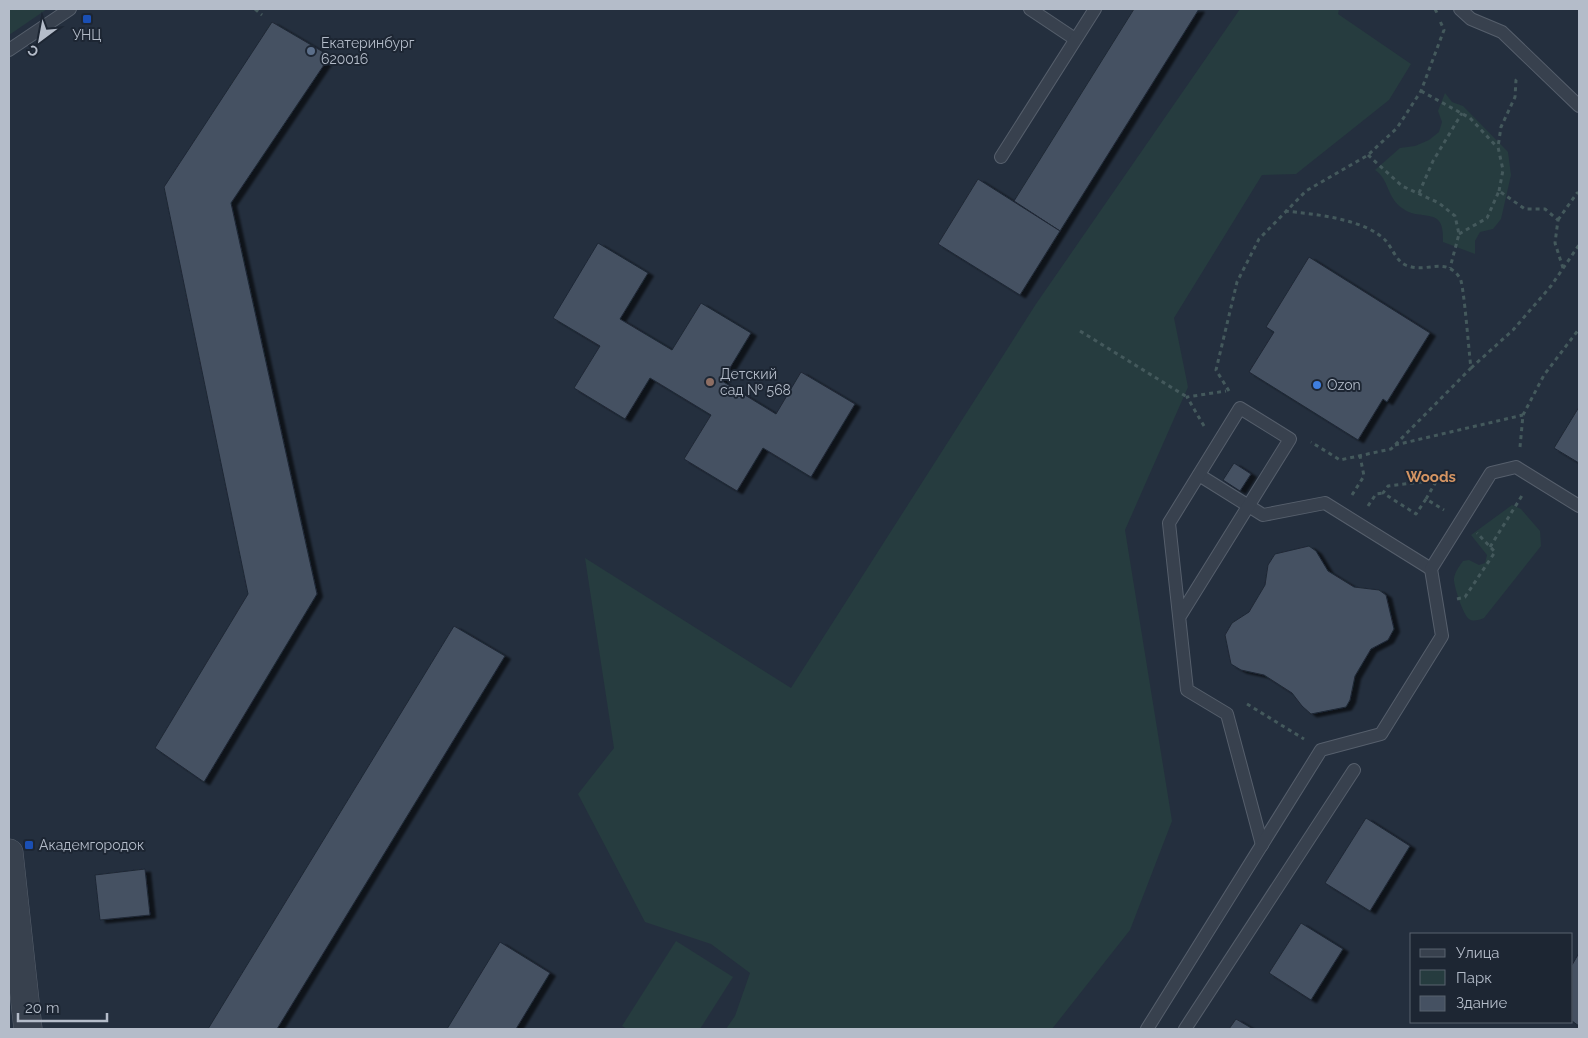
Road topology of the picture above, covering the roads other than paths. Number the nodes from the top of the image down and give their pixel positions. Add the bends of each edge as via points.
1 (70, 9) edge
2 (1030, 9) edge
3 (1095, 9) edge
4 (1460, 9) edge
5 (1075, 39) junction
6 (9, 50) edge
7 (1579, 106) edge
8 (1001, 157) dead end
9 (1199, 476) junction
10 (1248, 506) junction
11 (1579, 506) edge
12 (1431, 569) junction
13 (1180, 616) junction
14 (1354, 770) dead end
15 (1262, 845) junction
16 (9, 853) edge
17 (28, 1029) edge
18 (1147, 1029) edge
19 (1185, 1029) edge

1 - 6 lane
2 - 5 lane
3 - 5 lane
4 - 7 lane via 1471,19 1502,32
5 - 8 lane
9 - 10 lane
9 - 10 lane via 1240,408 1290,439
9 - 13 lane via 1169,522
10 - 12 lane via 1263,515 1325,502
10 - 13 lane
11 - 12 lane via 1516,467 1491,473
12 - 15 lane via 1442,636 1381,734 1321,750
13 - 15 lane via 1187,690 1227,714
14 - 19 lane
15 - 18 lane
16 - 17 street

